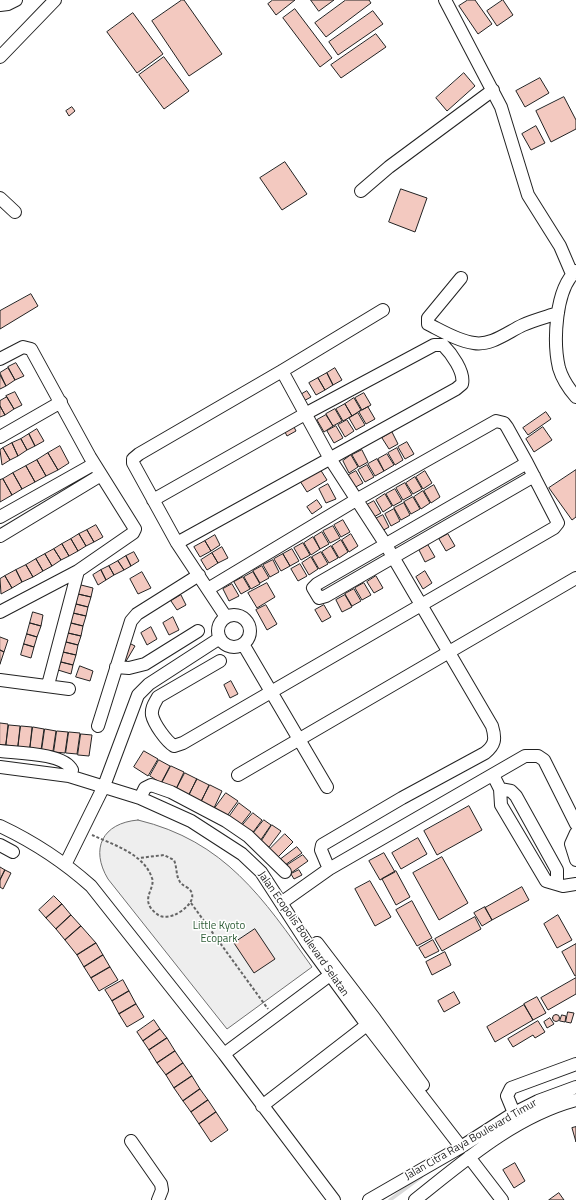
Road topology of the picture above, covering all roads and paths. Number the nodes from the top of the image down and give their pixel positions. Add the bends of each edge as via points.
1 (16, 0) edge
2 (55, 0) edge
3 (445, 0) edge
4 (0, 5) edge
5 (0, 57) edge
6 (493, 90) junction
7 (361, 191) dead end
8 (0, 198) edge
9 (15, 212) dead end
10 (574, 272) edge
11 (461, 278) dead end
12 (383, 310) dead end
13 (558, 313) junction
14 (0, 360) edge
15 (282, 371) junction
16 (576, 397) edge
17 (61, 402) junction
18 (305, 414) junction
19 (0, 437) edge
20 (329, 457) junction
21 (527, 462) junction
22 (94, 464) junction
23 (101, 475) junction
24 (534, 476) junction
25 (153, 500) junction
26 (356, 500) junction
27 (0, 517) edge
28 (0, 536) edge
29 (177, 543) junction
30 (386, 545) junction
31 (393, 558) junction
32 (78, 571) junction
33 (199, 575) junction
34 (576, 578) edge
35 (208, 589) junction
36 (421, 606) junction
37 (0, 612) edge
38 (226, 617) junction
39 (198, 632) dead end
40 (220, 638) junction
41 (243, 644) junction
42 (448, 652) junction
43 (220, 661) dead end
44 (116, 667) junction
45 (0, 680) edge
46 (48, 685) junction
47 (69, 689) dead end
48 (272, 692) junction
49 (98, 726) dead end
50 (299, 739) junction
51 (0, 751) edge
52 (0, 767) edge
53 (238, 775) dead end
54 (493, 775) junction
55 (69, 776) junction
56 (104, 786) junction
57 (327, 787) dead end
58 (500, 789) junction
59 (140, 798) junction
60 (576, 824) edge
61 (0, 826) edge
62 (82, 830) junction
63 (576, 833) edge
64 (0, 845) edge
65 (13, 852) dead end
66 (139, 858) junction
67 (576, 860) edge
68 (66, 864) junction
69 (329, 869) junction
70 (285, 872) dead end
71 (557, 884) junction
72 (576, 884) edge
73 (190, 903) junction
74 (281, 903) junction
75 (292, 917) junction
76 (328, 976) junction
77 (273, 1017) junction
78 (368, 1024) junction
79 (224, 1054) junction
80 (576, 1064) edge
81 (576, 1087) edge
82 (576, 1100) edge
83 (262, 1106) junction
84 (514, 1113) junction
85 (131, 1141) dead end
86 (461, 1147) junction
87 (469, 1157) junction
88 (158, 1200) edge
89 (334, 1200) edge
90 (369, 1200) edge
91 (415, 1200) edge
92 (502, 1200) edge

1 - 4 street
2 - 5 street
3 - 6 street
6 - 7 street via 388,167
6 - 10 street via 508,128 528,195
8 - 9 street
10 - 13 street via 562,293
11 - 13 street via 427,321 428,324 466,341 482,343 496,339 524,324
12 - 15 street
13 - 16 street via 556,353 559,368
14 - 17 street via 23,347 31,349
15 - 18 street
15 - 25 street via 135,456 133,463
17 - 19 street
17 - 22 street
18 - 20 street
18 - 20 street via 439,344 447,349 462,374 462,384 456,389
18 - 25 street
20 - 26 street
20 - 29 street
21 - 24 street
21 - 26 street via 504,423 496,421
21 - 30 street
22 - 23 street
22 - 27 street
23 - 28 street
23 - 32 street via 135,532
24 - 31 street
24 - 36 street via 558,523 557,526
25 - 29 street
26 - 30 street
26 - 35 street
29 - 33 street
30 - 31 street
30 - 31 street via 314,586 318,597 326,596
31 - 36 street
32 - 37 street
32 - 46 street
33 - 35 street
33 - 44 street via 134,617 128,626
34 - 42 street
35 - 38 street
36 - 42 street
36 - 48 street
38 - 40 street via 219,626
38 - 41 street via 242,617 249,625 250,636
39 - 44 street via 145,664 129,668
40 - 41 street via 233,647
40 - 56 street via 149,684 138,695
41 - 48 street
42 - 50 street
42 - 69 street via 492,726 495,738 492,747 322,846 321,850
43 - 48 street via 158,697 153,706 152,716 166,742 174,746 183,743
44 - 49 street
45 - 46 street
46 - 47 street
48 - 50 street
50 - 53 street
50 - 57 street
51 - 55 street via 53,757 65,761 72,770
52 - 55 street, Jalan Ecopolis Boulevard Selatan
54 - 58 street
54 - 60 street via 525,756 538,756 544,760
54 - 69 street
55 - 56 street, Jalan Ecopolis Boulevard Selatan
56 - 59 street, Jalan Ecopolis Boulevard Selatan
56 - 62 street
58 - 71 street via 500,805 522,842 546,881
58 - 71 street via 511,791 516,796 557,870
59 - 70 street via 145,788 152,785 170,792 226,821 248,836
59 - 74 street, Jalan Ecopolis Boulevard Selatan via 191,821 242,854 261,872
61 - 68 street via 24,837
62 - 66 path
62 - 68 street
63 - 67 street via 571,844
64 - 65 street
66 - 73 path via 164,855 174,860 179,882 190,891
66 - 73 path via 152,878 148,902 158,915 173,915
68 - 79 street via 92,886
69 - 74 street
71 - 72 street
73 - 77 path
74 - 75 street, Jalan Ecopolis Boulevard Selatan
75 - 76 street, Jalan Ecopolis Boulevard Selatan
75 - 78 street via 300,921
76 - 77 street
76 - 78 street, Jalan Ecopolis Boulevard Selatan
77 - 79 street
78 - 83 street
78 - 86 street, Jalan Ecopolis Boulevard Selatan
79 - 83 street
80 - 84 street via 511,1088 507,1096
81 - 84 street, Jalan Citra Raya Boulevard Timur
82 - 87 street, Jalan Citra Raya Boulevard Timur via 520,1125
83 - 89 street
84 - 86 street, Jalan Citra Raya Boulevard Timur
85 - 88 street via 162,1184
86 - 90 street, Jalan Citra Raya Boulevard Timur
87 - 91 street, Jalan Citra Raya Boulevard Timur
87 - 92 street

